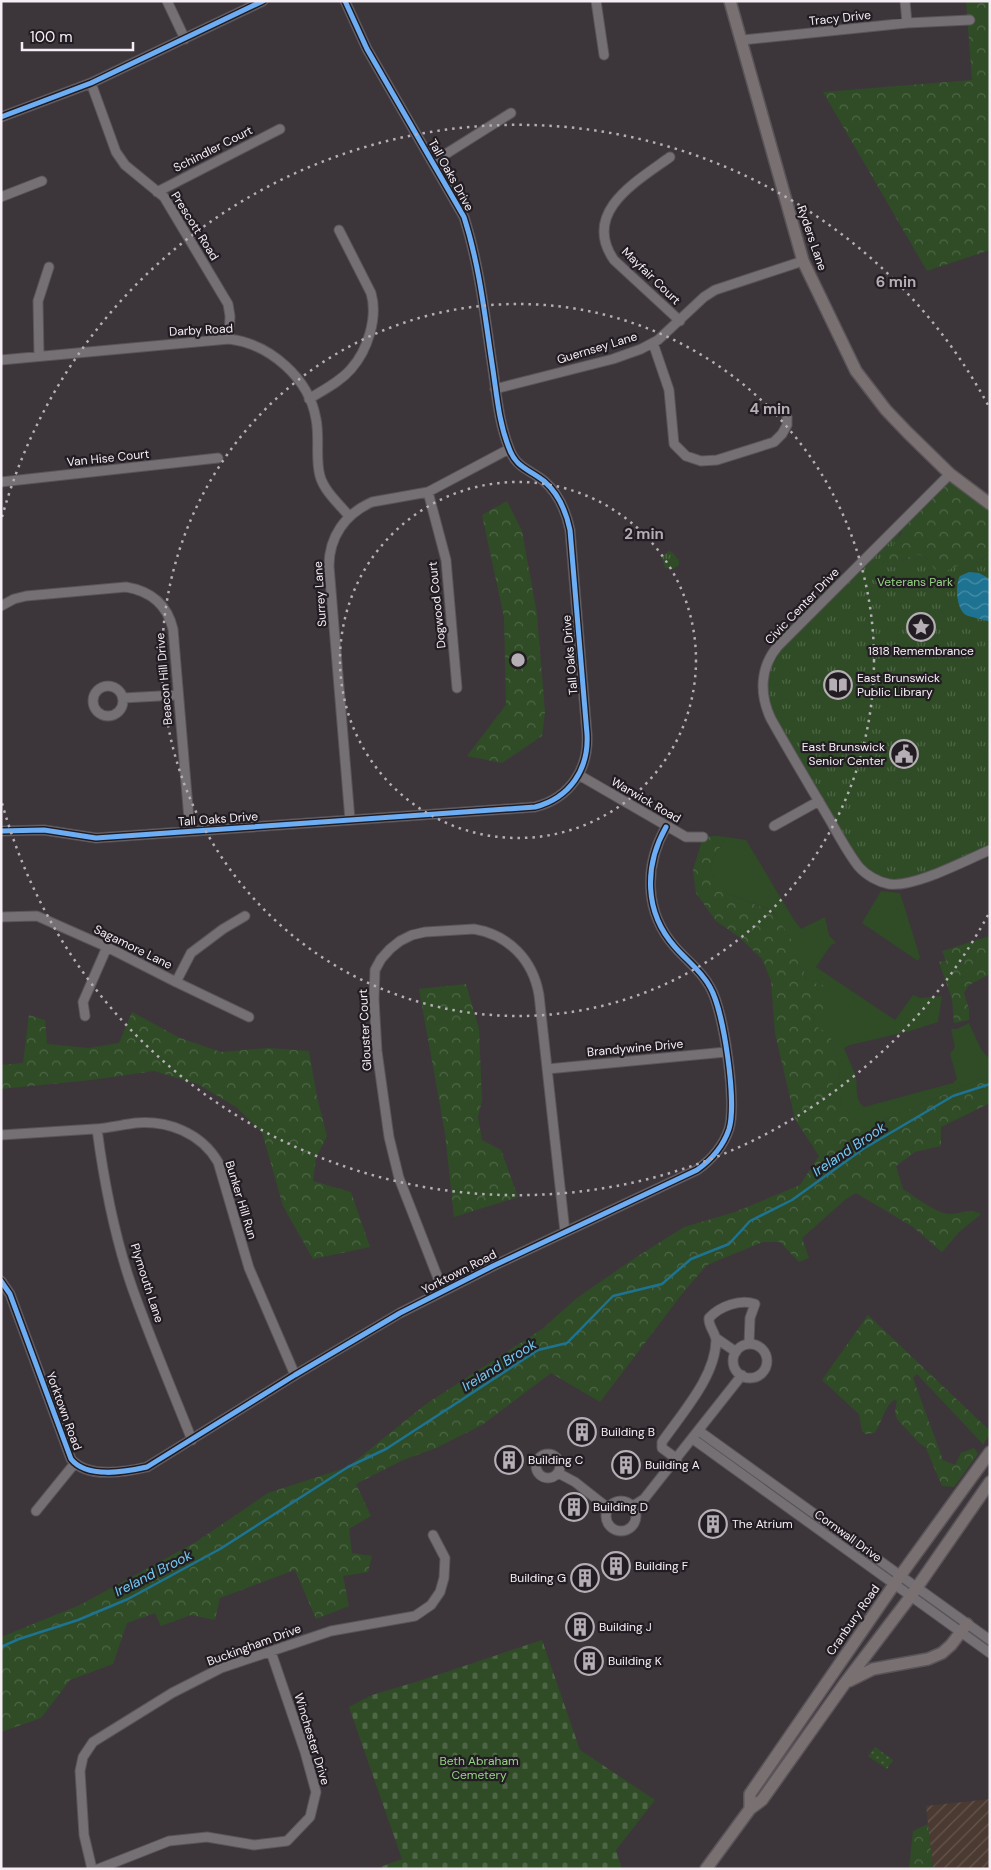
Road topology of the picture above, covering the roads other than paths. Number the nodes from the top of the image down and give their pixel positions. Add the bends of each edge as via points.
1 (167, 1) edge
2 (263, 1) edge
3 (344, 1) edge
4 (596, 1) edge
5 (730, 1) edge
6 (905, 1) edge
7 (970, 20) dead end
8 (907, 23) junction
9 (185, 39) junction
10 (742, 40) junction
11 (604, 55) dead end
12 (91, 83) junction
13 (510, 113) dead end
14 (1, 117) edge
15 (280, 129) dead end
16 (670, 157) dead end
17 (433, 162) junction
18 (42, 181) dead end
19 (157, 192) junction
20 (1, 197) edge
21 (339, 230) dead end
22 (803, 261) junction
23 (49, 268) dead end
24 (680, 320) junction
25 (229, 339) junction
26 (653, 343) junction
27 (39, 356) junction
28 (1, 360) edge
29 (495, 389) junction
30 (309, 399) junction
31 (787, 417) dead end
32 (509, 449) junction
33 (218, 458) dead end
34 (950, 474) junction
35 (1, 482) edge
36 (428, 492) junction
37 (990, 493) edge
38 (990, 504) edge
39 (350, 516) junction
40 (1, 606) edge
41 (457, 688) dead end
42 (178, 695) junction
43 (122, 698) dead end
44 (579, 775) junction
45 (819, 801) junction
46 (350, 820) junction
47 (774, 826) dead end
48 (666, 827) junction
49 (1, 831) edge
50 (190, 832) junction
51 (703, 837) dead end
52 (990, 850) edge
53 (245, 916) dead end
54 (1, 917) edge
55 (107, 947) junction
56 (176, 982) junction
57 (85, 1016) dead end
58 (249, 1017) dead end
59 (726, 1052) junction
60 (547, 1069) junction
61 (97, 1129) junction
62 (1, 1135) edge
63 (565, 1232) junction
64 (1, 1280) edge
65 (443, 1292) junction
66 (716, 1338) junction
67 (749, 1344) junction
68 (736, 1352) junction
69 (295, 1375) junction
70 (742, 1375) junction
71 (696, 1435) junction
72 (192, 1440) junction
73 (990, 1452) edge
74 (677, 1459) junction
75 (75, 1463) junction
76 (558, 1473) dead end
77 (990, 1482) edge
78 (633, 1506) junction
79 (608, 1508) junction
80 (36, 1511) dead end
81 (434, 1536) dead end
82 (898, 1580) junction
83 (914, 1592) junction
84 (964, 1628) junction
85 (990, 1640) edge
86 (272, 1652) junction
87 (990, 1653) edge
88 (846, 1683) junction
89 (750, 1809) junction
90 (92, 1869) edge
91 (98, 1869) edge
92 (706, 1869) edge

1 - 9 street
2 - 9 street
3 - 17 street, Tall Oaks Drive
4 - 11 street
5 - 10 main road, Ryders Lane
6 - 8 street
7 - 8 street, Tracy Drive
8 - 10 street, Tracy Drive
9 - 12 street
10 - 22 main road, Ryders Lane
12 - 14 street
12 - 19 street, Prescott Road via 116,152 125,165
13 - 17 street
15 - 19 street, Schindler Court
16 - 24 street, Mayfair Court via 614,201 608,214 605,239 614,260
17 - 29 street, Tall Oaks Drive via 464,217 473,244
18 - 20 street
19 - 25 street, Prescott Road via 178,219 228,304
21 - 30 street via 371,293 371,329 358,361 350,371
22 - 24 street, Guernsey Lane via 715,290
22 - 34 main road, Ryders Lane via 856,371 886,410
23 - 27 street via 38,301
24 - 26 street, Guernsey Lane
25 - 27 street, Darby Road
25 - 30 street, Darby Road via 251,344 280,361 295,376
26 - 29 street, Guernsey Lane via 613,359
26 - 31 street via 668,390 674,444 686,456 701,461 718,460 774,442 787,425
27 - 28 street, Darby Road
29 - 32 street, Tall Oaks Drive via 500,422
30 - 39 street, Darby Road via 316,420 320,477 326,489
32 - 36 street, Surrey Lane
32 - 44 street, Tall Oaks Drive via 515,461 543,480 556,494 567,516 588,744
33 - 35 street, Van Hise Court
34 - 37 main road, Ryders Lane
34 - 38 main road, Ryders Lane
34 - 45 street, Civic Center Drive via 781,643 764,673 764,700 768,713
36 - 39 street, Surrey Lane via 372,502
36 - 41 street, Dogwood Court via 446,560
39 - 46 street, Surrey Lane via 333,540 329,566
40 - 42 street, Beacon Hill Drive via 26,596 118,588 136,589 150,595 162,605 172,624
42 - 43 street
42 - 50 street, Beacon Hill Drive
44 - 46 street, Tall Oaks Drive via 560,796 535,807
44 - 48 street, Warwick Road
45 - 47 street
45 - 52 street, Civic Center Drive via 860,867 888,884 910,882
46 - 50 street, Tall Oaks Drive
48 - 51 street, Warwick Road via 686,837
48 - 59 street, Yorktown Road via 650,870 654,910 668,938 711,987 721,1017
49 - 50 street, Tall Oaks Drive via 44,830 96,838
53 - 56 street via 191,953
54 - 55 street, Sagamore Lane via 37,916
55 - 56 street, Sagamore Lane
55 - 57 street via 83,1002
56 - 58 street, Sagamore Lane
59 - 60 street, Brandywine Drive
59 - 63 street, Yorktown Road via 732,1114 726,1136 714,1155 690,1174
60 - 63 street, Glouster Court
60 - 65 street, Glouster Court via 536,980 525,960 509,943 496,935 474,929 426,932 400,941 382,959 376,970 374,999 380,1080 389,1137 399,1178
61 - 62 street, Bunker Hill Run
61 - 69 street, Bunker Hill Run via 134,1123 164,1124 202,1142 212,1153 218,1162 249,1268
61 - 72 street, Plymouth Lane via 102,1169 133,1288
63 - 65 street, Yorktown Road
64 - 75 street, Yorktown Road via 10,1294
65 - 69 street, Yorktown Road via 400,1313
66 - 67 street via 708,1323 709,1318 734,1303 746,1301 756,1304 750,1318
66 - 68 street
66 - 74 street via 708,1375 662,1442 662,1448
67 - 68 street
67 - 70 street via 764,1351 766,1367 758,1376
68 - 70 street via 735,1367
69 - 72 street, Yorktown Road
70 - 71 street
71 - 74 street
71 - 82 street, Cornwall Drive
72 - 75 street, Yorktown Road via 147,1468 120,1473 100,1472
73 - 82 main road, Cranbury Road
74 - 78 street via 644,1499
75 - 80 street
76 - 79 street via 576,1482
77 - 83 main road, Cranbury Road
78 - 79 street via 620,1501
78 - 79 street via 635,1521 622,1531 613,1529 607,1522
81 - 86 street, Buckingham Drive via 446,1558 440,1592 431,1605 415,1616 331,1631
82 - 83 street, Cornwall Drive
82 - 89 main road, Cranbury Road via 750,1794
83 - 84 street, Cornwall Drive
83 - 88 main road, Cranbury Road
84 - 85 street, Cornwall Drive
84 - 87 street, Cornwall Drive
84 - 88 main road via 942,1653 928,1659 873,1669
86 - 90 street, Buckingham Drive via 221,1668 172,1693 93,1742 83,1757 80,1772 84,1835
86 - 91 street, Winchester Drive via 316,1792 310,1817 287,1841 254,1845 207,1837 169,1842
88 - 89 main road, Cranbury Road via 762,1800
89 - 92 main road, Cranbury Road

